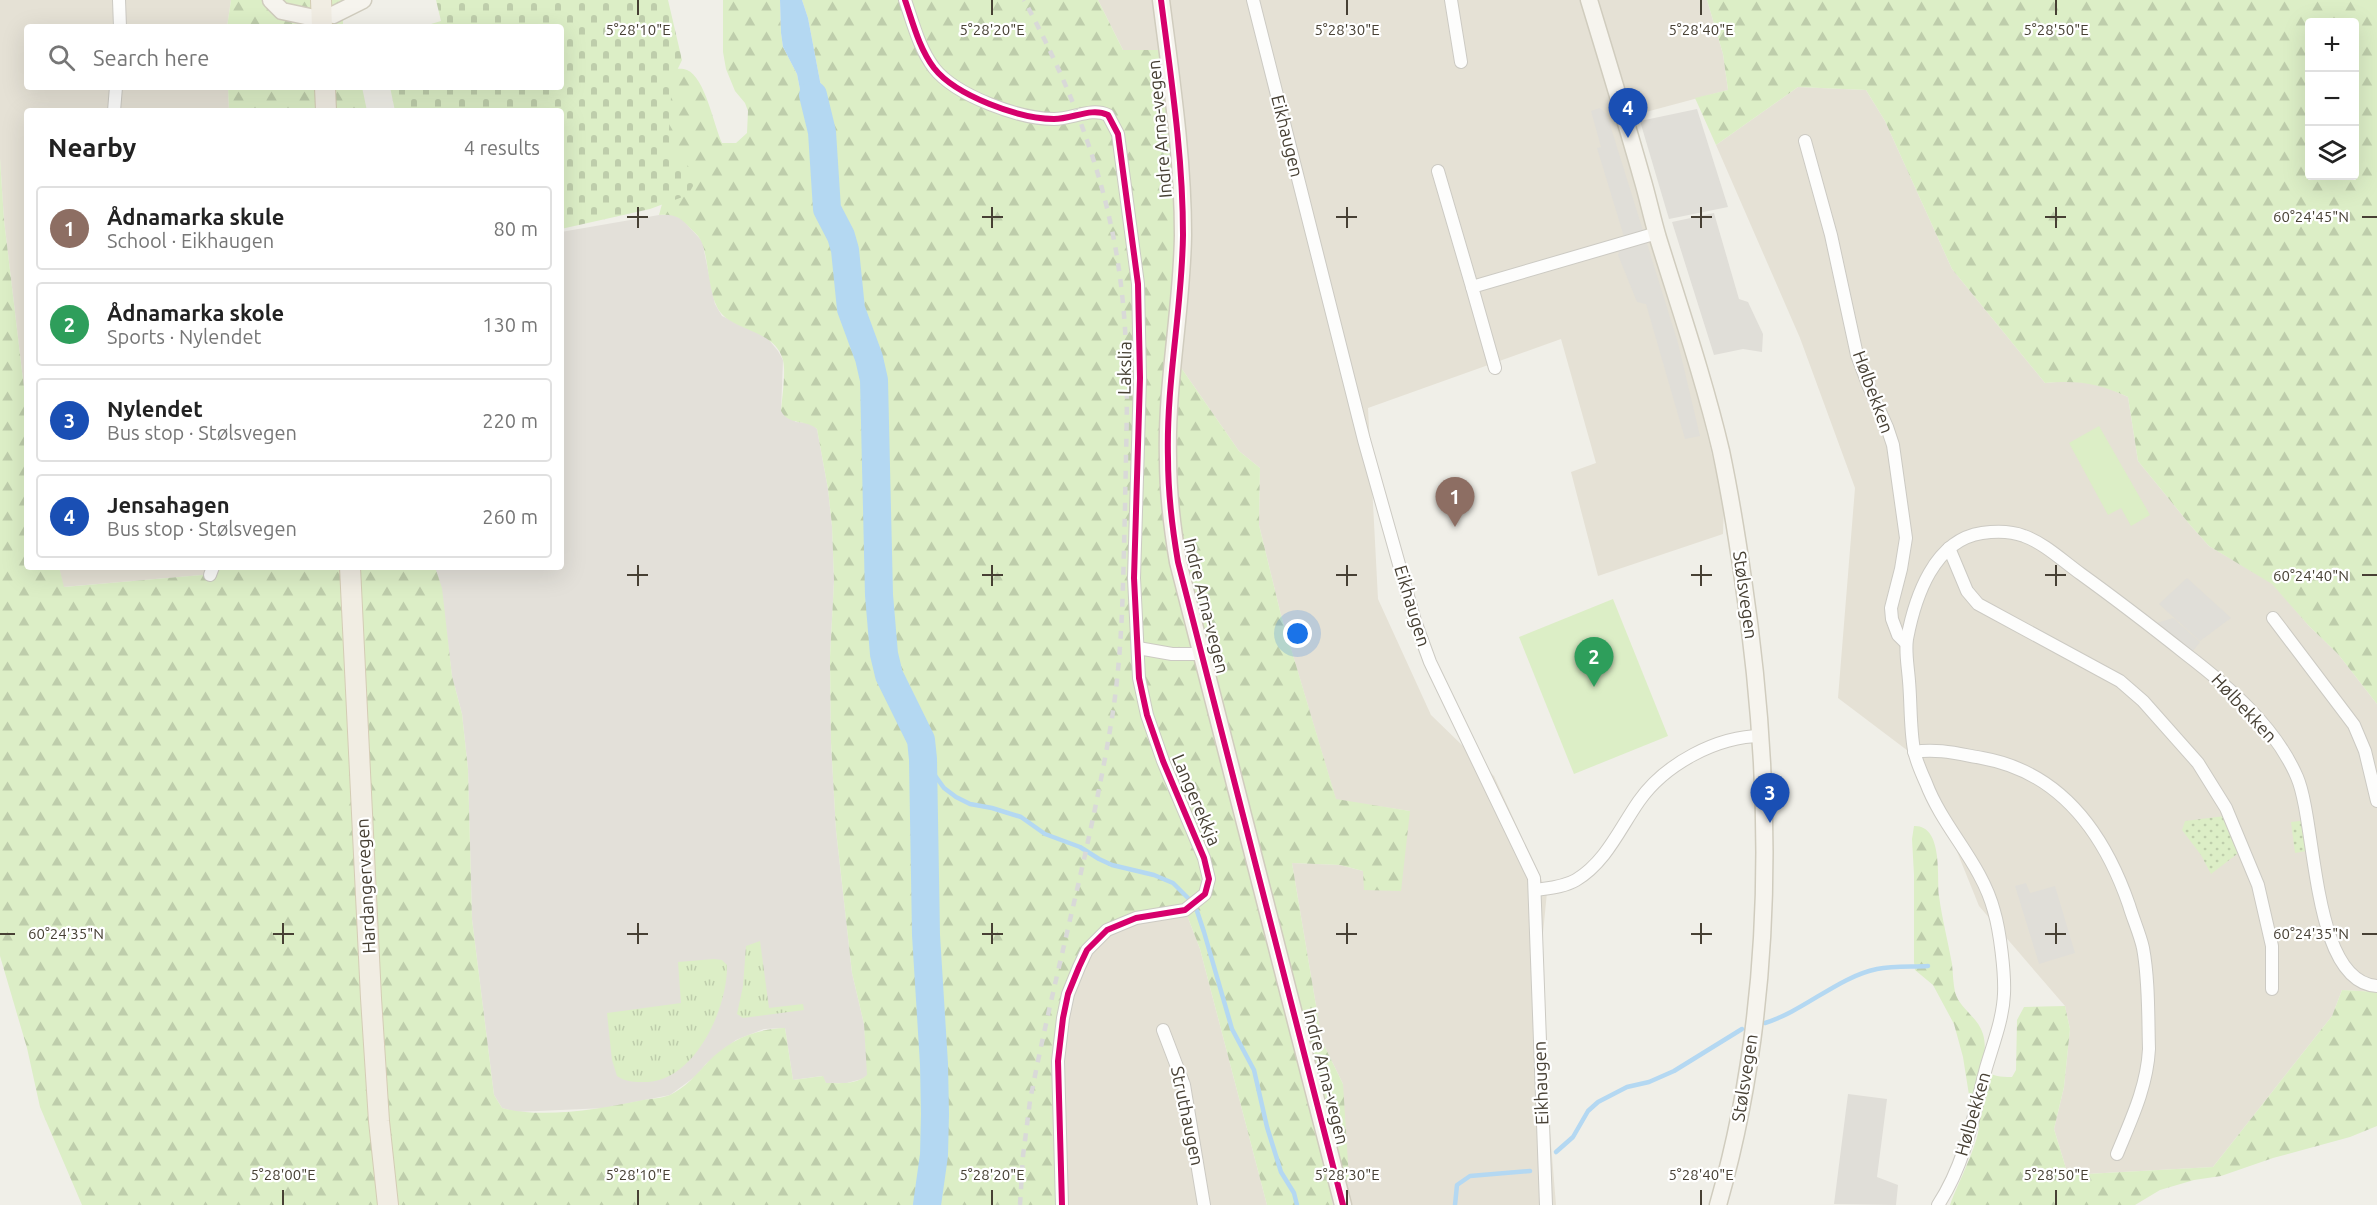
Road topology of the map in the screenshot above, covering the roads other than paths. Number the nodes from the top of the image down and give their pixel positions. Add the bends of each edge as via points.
1 (119, 0) edge
2 (271, 0) edge
3 (363, 0) edge
4 (905, 0) edge
5 (1161, 0) edge
6 (1253, 0) edge
7 (1451, 0) edge
8 (1589, 0) edge
9 (322, 15) edge
10 (120, 24) edge
11 (1461, 62) dead end
12 (116, 90) edge
13 (325, 90) edge
14 (114, 108) edge
15 (326, 108) edge
16 (1804, 141) dead end
17 (1438, 171) dead end
18 (1657, 233) junction
19 (1472, 287) junction
20 (1495, 368) dead end
21 (1949, 548) junction
22 (350, 570) edge
23 (2273, 618) dead end
24 (1906, 643) junction
25 (1138, 648) junction
26 (1202, 654) junction
27 (1762, 736) junction
28 (1914, 752) junction
29 (2377, 801) edge
30 (1536, 890) junction
31 (2377, 986) edge
32 (2272, 989) dead end
33 (1163, 1030) dead end
34 (2117, 1154) dead end
35 (387, 1205) edge
36 (1062, 1205) edge
37 (1204, 1205) edge
38 (1343, 1205) edge
39 (1546, 1205) edge
40 (1718, 1205) edge
41 (1938, 1205) edge

1 - 10 street
2 - 9 main road via 282,11
3 - 9 main road
4 - 25 street, Lakslia via 926,54 950,83 1008,110 1047,119 1101,112 1108,115 1118,134 1138,284 1140,378 1134,578
5 - 26 main road, Indre Arna-vegen via 1182,192 1182,267 1168,424 1169,490 1178,562
6 - 30 street, Eikhaugen via 1361,428 1415,621 1477,763 1526,857
7 - 11 street
8 - 18 main road, Stølsvegen
12 - 14 street
13 - 15 main road
16 - 24 street, Hølbekken via 1831,235 1857,355 1893,445 1906,538 1892,619
17 - 19 street
18 - 19 street
18 - 27 main road, Stølsvegen via 1702,376 1721,453 1748,614
19 - 20 street
21 - 24 street, Hølbekken via 1927,577
21 - 31 street, Hølbekken via 1972,534 1990,532 2014,533 2033,540 2150,624 2238,697 2286,756 2302,790 2322,911 2334,950 2349,972 2370,986
21 - 32 street via 1967,591 1978,604 2120,681 2199,763 2226,808 2258,885 2272,946
22 - 35 main road, Hardangervegen via 371,998
23 - 29 street via 2354,725
24 - 28 street, Hølbekken
25 - 26 street
25 - 36 street, Langerekkja via 1139,678 1147,715 1204,858 1208,887 1201,900 1185,910 1136,918 1107,930 1087,950 1079,967 1068,994 1058,1061
26 - 38 main road, Indre Arna-vegen
27 - 30 street via 1732,739 1679,764 1640,799 1602,858 1587,872 1557,887
27 - 40 main road, Stølsvegen via 1764,884 1756,998 1736,1138
28 - 34 street via 1935,750 2002,761 2031,774 2075,808 2095,831 2115,868 2142,946 2149,1049 2142,1091
28 - 41 street, Hølbekken via 1949,830 1971,862 1994,911 2004,994 1958,1168
30 - 39 street, Eikhaugen
33 - 37 street, Struthaugen via 1184,1085

